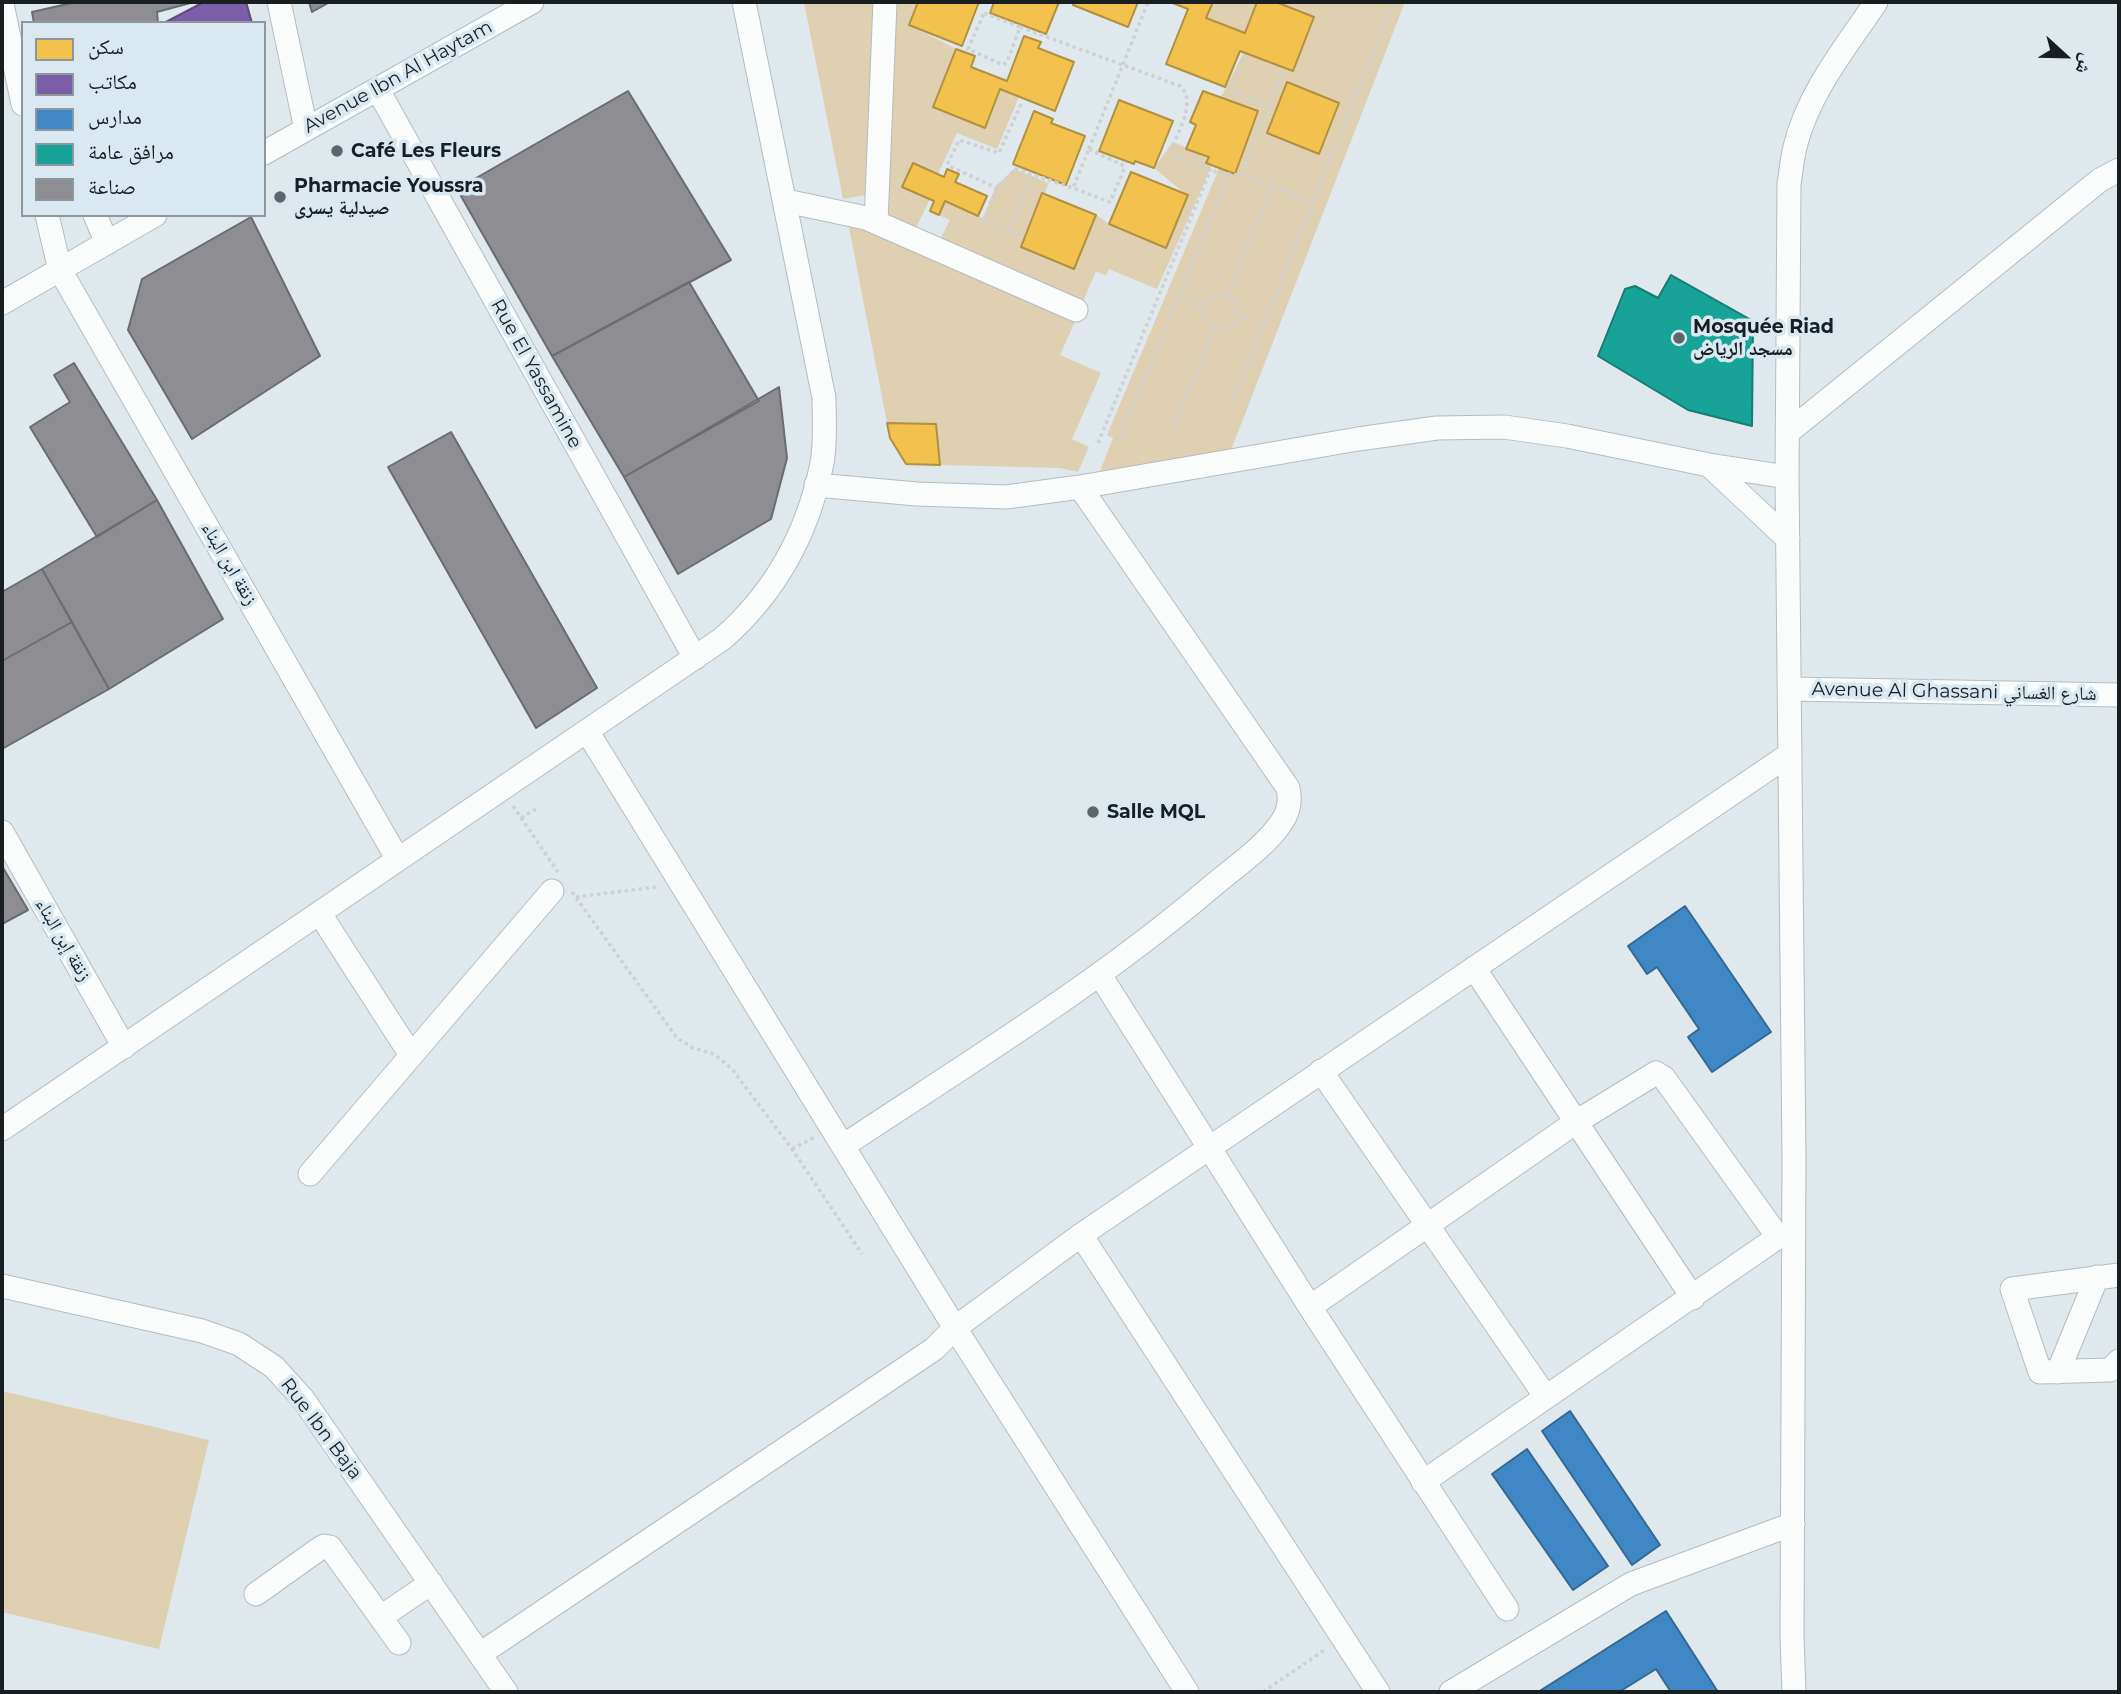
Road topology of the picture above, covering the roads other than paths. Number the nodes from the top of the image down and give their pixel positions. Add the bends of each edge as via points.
1 (279, 2) edge
2 (532, 2) edge
3 (744, 2) edge
4 (885, 2) edge
5 (1876, 2) edge
6 (2, 4) edge
7 (377, 90) junction
8 (21, 94) edge
9 (306, 129) junction
10 (266, 152) edge
11 (2119, 170) edge
12 (786, 201) junction
13 (47, 217) edge
14 (96, 217) edge
15 (152, 217) edge
16 (876, 222) junction
17 (107, 243) junction
18 (60, 270) junction
19 (2, 303) edge
20 (1076, 310) dead end
21 (1787, 433) junction
22 (1709, 466) junction
23 (1787, 477) junction
24 (816, 485) junction
25 (1080, 487) junction
26 (1788, 539) junction
27 (695, 658) junction
28 (1790, 689) junction
29 (2119, 695) edge
30 (587, 731) junction
31 (1790, 754) junction
32 (2, 832) edge
33 (397, 858) junction
34 (561, 885) road end
35 (320, 914) junction
36 (1474, 968) junction
37 (1100, 975) junction
38 (124, 1047) junction
39 (411, 1055) junction
40 (1321, 1071) junction
41 (1576, 1122) junction
42 (2, 1129) edge
43 (843, 1146) junction
44 (1208, 1148) junction
45 (310, 1174) dead end
46 (1427, 1225) junction
47 (1786, 1235) junction
48 (1080, 1236) junction
49 (2108, 1276) edge
50 (2, 1286) edge
51 (1693, 1298) junction
52 (1310, 1307) junction
53 (955, 1328) junction
54 (2119, 1361) edge
55 (2058, 1373) junction
56 (1546, 1397) junction
57 (1423, 1482) junction
58 (1793, 1524) junction
59 (431, 1583) junction
60 (256, 1594) dead end
61 (1507, 1609) dead end
62 (381, 1617) junction
63 (399, 1643) dead end
64 (480, 1654) junction
65 (506, 1692) edge
66 (1187, 1692) edge
67 (1378, 1692) edge
68 (1451, 1692) edge
69 (1794, 1692) edge

1 - 9 street
2 - 7 street, Avenue Ibn Al Haytam
3 - 12 street
4 - 16 street
5 - 21 street via 1828,73 1795,146 1789,184
6 - 8 street
7 - 9 street, Avenue Ibn Al Haytam
7 - 27 street, Rue El Yassamine
9 - 10 street, Avenue Ibn Al Haytam
11 - 21 street via 2100,180
12 - 16 street
12 - 24 street via 824,398 822,461
13 - 18 street, زنقة ابن البناء
14 - 17 street
15 - 17 street
16 - 20 street
17 - 18 street
18 - 19 street
18 - 33 street, زنقة ابن البناء
21 - 23 street
22 - 23 street
22 - 25 street via 1517,429 1437,428
22 - 26 street
23 - 26 street
24 - 25 street via 1006,497
24 - 27 street via 804,523 770,590 748,617
25 - 37 street via 1290,797 1289,809 1274,833
26 - 28 street
27 - 30 street
28 - 29 street, Avenue Al Ghassani شارع الغساني
28 - 31 street
30 - 33 street
30 - 43 street
31 - 36 street
31 - 47 street
32 - 38 street, زنقة إبن البناء
33 - 35 street
34 - 39 street
35 - 38 street
35 - 39 street
36 - 40 street
36 - 41 street
37 - 43 street
37 - 44 street
38 - 42 street
39 - 45 street
40 - 44 street
40 - 46 street
41 - 46 street
41 - 47 street via 1652,1074 1662,1075
41 - 51 street
43 - 53 street
44 - 48 street
44 - 52 street
46 - 52 street
46 - 56 street
47 - 51 street
47 - 58 street
48 - 53 street
48 - 67 street
49 - 55 street
49 - 55 street via 2012,1289 2039,1372
50 - 59 street, Rue Ibn Baja via 202,1331 239,1345 274,1367 303,1399
51 - 56 street
52 - 57 street
53 - 64 street via 934,1349
53 - 66 street
54 - 55 street via 2110,1370
56 - 57 street
57 - 61 street
58 - 68 street via 1631,1584
58 - 69 street
59 - 62 street
59 - 64 street, Rue Ibn Baja
60 - 62 street via 319,1549 330,1547
62 - 63 street
64 - 65 street, Rue Ibn Baja

